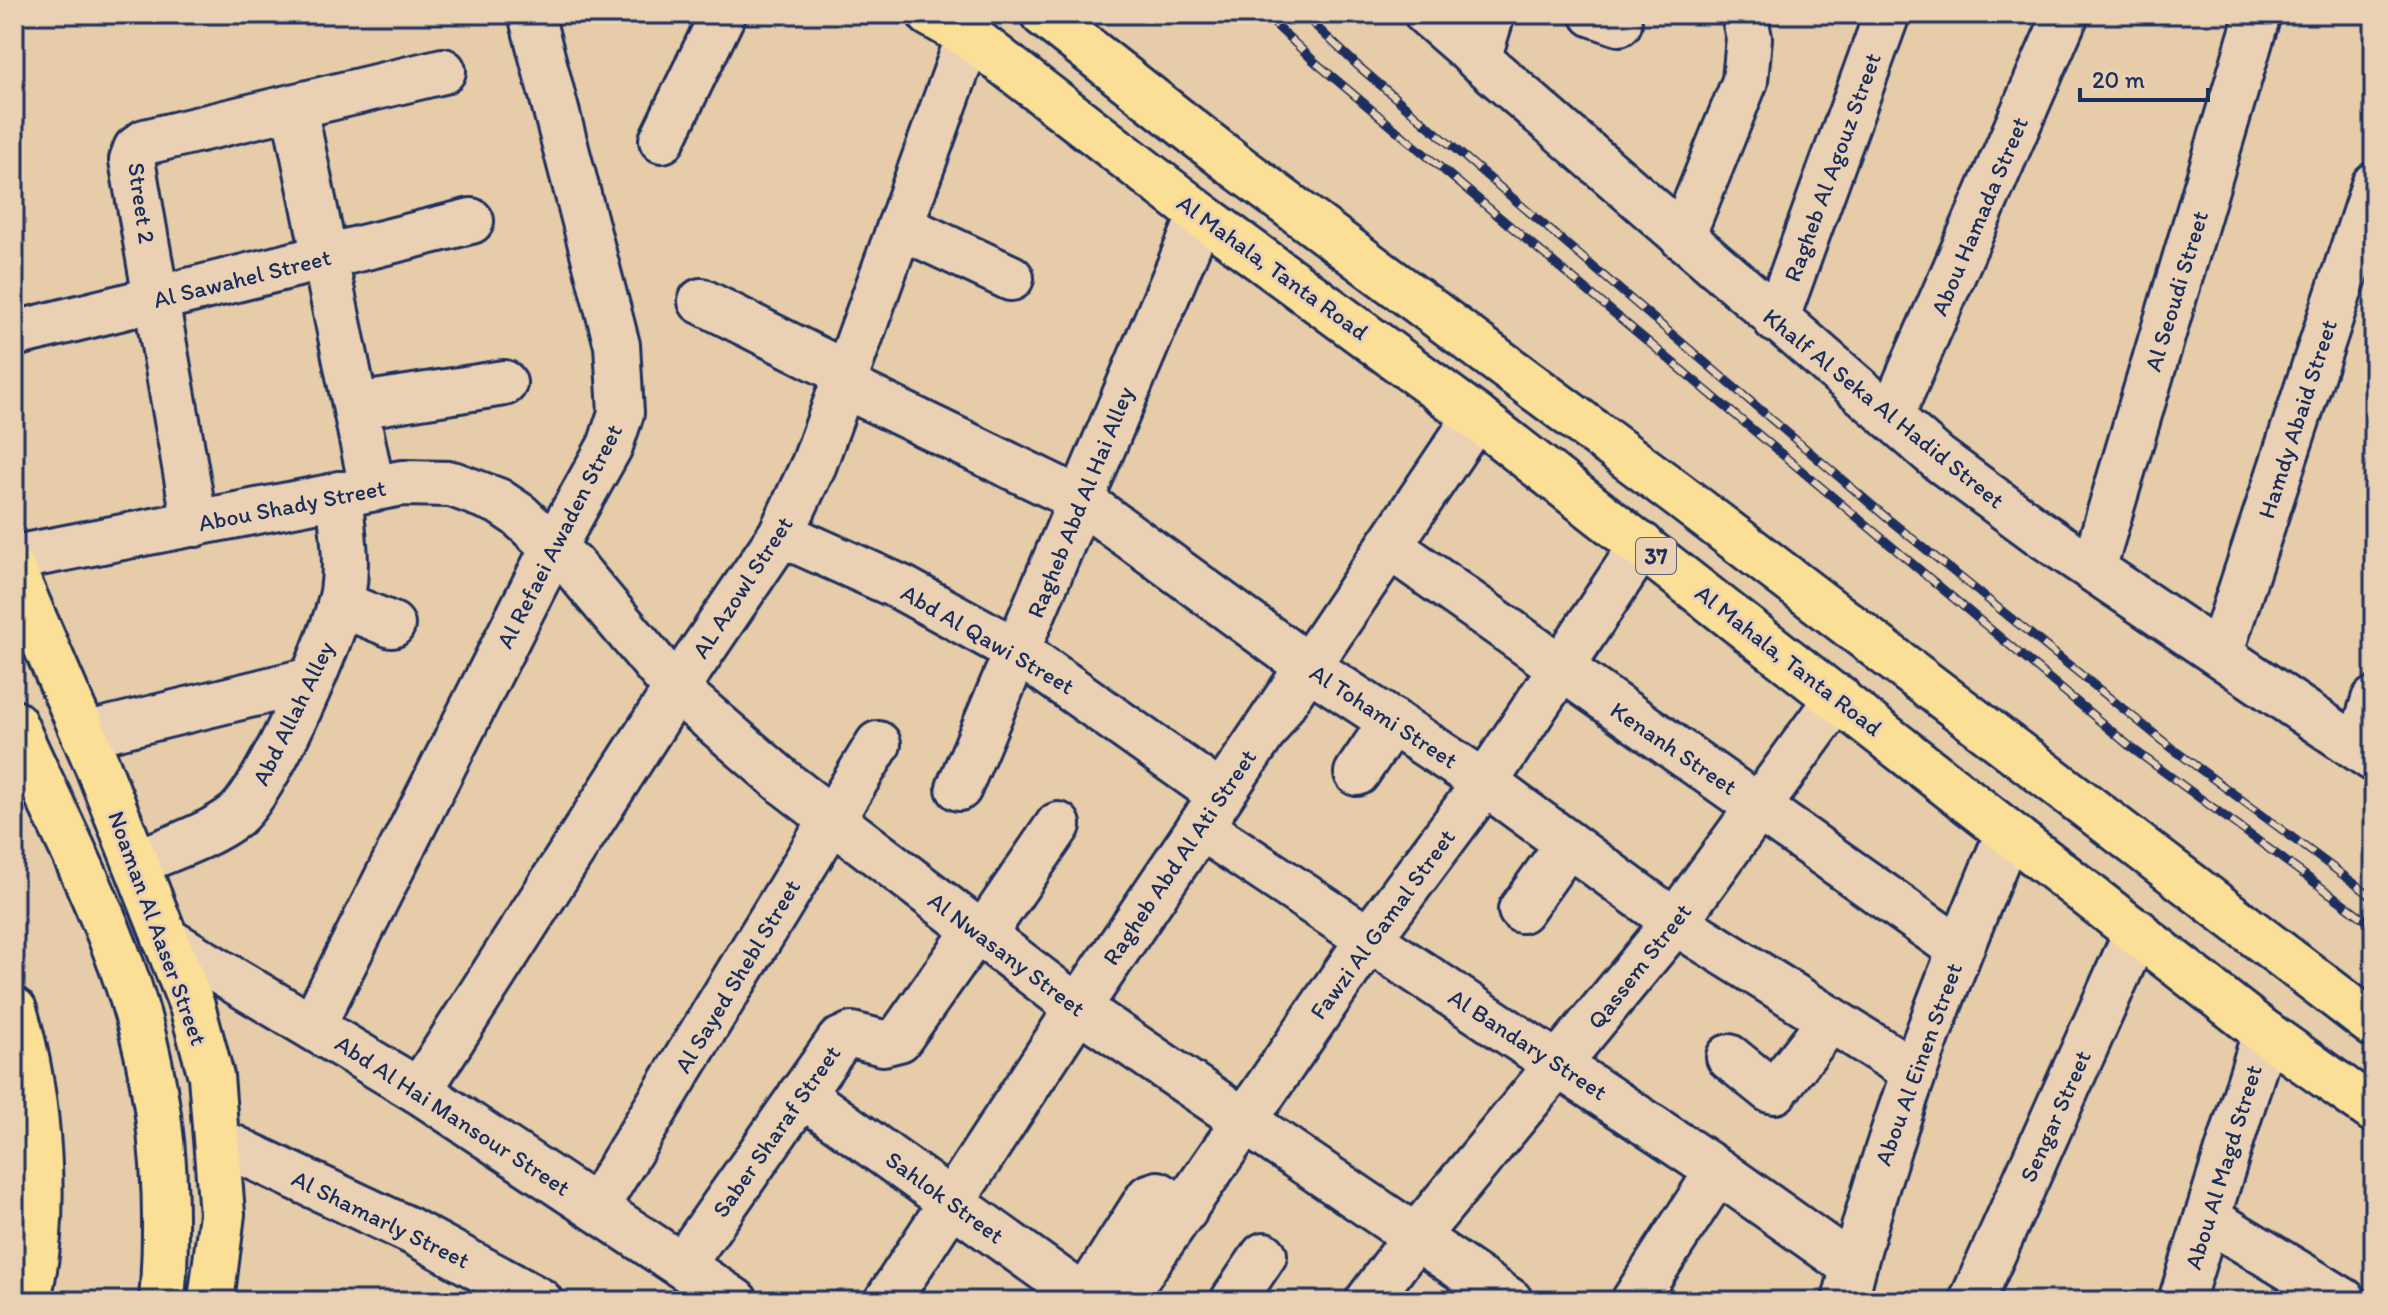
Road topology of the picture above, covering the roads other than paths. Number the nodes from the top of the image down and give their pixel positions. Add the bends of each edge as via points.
1 (531, 14) edge
2 (723, 14) edge
3 (930, 14) edge
4 (1043, 14) edge
5 (1427, 14) edge
6 (1492, 14) edge
7 (1744, 14) edge
8 (1887, 14) edge
9 (2066, 14) edge
10 (2258, 14) edge
11 (969, 36) junction
12 (1478, 59) junction
13 (443, 71) dead end
14 (294, 107) junction
15 (662, 140) dead end
16 (2374, 185) edge
17 (1201, 215) junction
18 (471, 221) dead end
19 (900, 226) junction
20 (1682, 237) junction
21 (325, 257) junction
22 (1011, 278) dead end
23 (156, 299) junction
24 (701, 301) dead end
25 (1776, 320) junction
26 (14, 334) edge
27 (845, 379) junction
28 (504, 383) dead end
29 (356, 406) junction
30 (1476, 417) junction
31 (1891, 417) junction
32 (356, 491) junction
33 (1079, 499) junction
34 (195, 524) junction
35 (781, 534) junction
36 (1642, 545) junction
37 (1389, 546) junction
38 (553, 548) junction
39 (14, 558) edge
40 (2093, 569) junction
41 (14, 572) edge
42 (340, 604) junction
43 (392, 625) dead end
44 (1019, 652) junction
45 (2220, 654) junction
46 (1307, 666) junction
47 (1560, 670) junction
48 (311, 680) junction
49 (676, 689) junction
50 (1838, 697) junction
51 (2374, 700) edge
52 (1392, 721) junction
53 (14, 723) edge
54 (84, 735) junction
55 (878, 744) dead end
56 (2366, 754) edge
57 (1357, 773) dead end
58 (1485, 783) junction
59 (959, 788) dead end
60 (1758, 806) junction
61 (1210, 811) junction
62 (832, 820) junction
63 (1058, 825) dead end
64 (2008, 833) junction
65 (1568, 844) junction
66 (136, 863) junction
67 (1521, 910) dead end
68 (1675, 922) junction
69 (2137, 931) junction
70 (979, 932) junction
71 (165, 939) junction
72 (1369, 939) junction
73 (1959, 949) junction
74 (1078, 1008) junction
75 (14, 1010) edge
76 (1831, 1019) junction
77 (313, 1025) junction
78 (2374, 1025) edge
79 (2265, 1033) junction
80 (1729, 1057) dead end
81 (1561, 1065) junction
82 (1913, 1071) junction
83 (419, 1091) junction
84 (801, 1094) junction
85 (2374, 1110) edge
86 (1243, 1121) junction
87 (219, 1141) junction
88 (1718, 1171) junction
89 (951, 1202) junction
90 (596, 1207) junction
91 (2207, 1218) junction
92 (1414, 1239) junction
93 (1264, 1255) dead end
94 (683, 1264) junction
95 (1849, 1284) edge
96 (23, 1295) edge
97 (1095, 1300) edge
98 (162, 1301) edge
99 (211, 1301) edge
100 (540, 1301) edge
101 (735, 1301) edge
102 (887, 1301) edge
103 (1233, 1301) edge
104 (1368, 1301) edge
105 (1510, 1301) edge
106 (1634, 1301) edge
107 (1972, 1301) edge
108 (2181, 1301) edge
109 (2344, 1301) edge

1 - 38 street, Al Refaei Awaden Street via 617,345 621,379 621,413 610,446
2 - 15 street
3 - 11 main road, Al Mahala, Tanta Road / 37
4 - 78 main road, 37 via 1247,174
5 - 12 street, Khalf Al Seka Al Hadid Street
6 - 12 street
7 - 20 street via 1749,38 1745,81
8 - 25 street, Ragheb Al Agouz Street
9 - 31 street, Abou Hamada Street
10 - 40 street, Al Seoudi Street
11 - 17 main road, Al Mahala, Tanta Road / 37
11 - 19 street, AL Azowl Street
12 - 20 street, Khalf Al Seka Al Hadid Street
13 - 14 street, Street 2
14 - 21 street, Abd Allah Alley
14 - 23 street, Street 2 via 145,142 136,149 132,160
16 - 45 street, Hamdy Abaid Street
17 - 30 main road, Al Mahala, Tanta Road / 37
17 - 33 street, Ragheb Abd Al Hai Alley
18 - 21 street, Al Sawahel Street
19 - 22 street
19 - 27 street, AL Azowl Street
20 - 25 street, Khalf Al Seka Al Hadid Street
21 - 23 street, Al Sawahel Street
21 - 29 street, Abd Allah Alley
23 - 26 street, Al Sawahel Street
23 - 34 street, Street 2
24 - 27 street, Al Tohami Street
25 - 31 street, Khalf Al Seka Al Hadid Street
27 - 33 street, Al Tohami Street
27 - 35 street, AL Azowl Street
28 - 29 street
29 - 32 street, Abd Allah Alley
30 - 36 main road, Al Mahala, Tanta Road / 37
30 - 37 street, Ragheb Abd Al Ati Street
31 - 40 street, Khalf Al Seka Al Hadid Street via 1989,497
32 - 34 street, Abou Shady Street
32 - 38 street, Abou Shady Street via 427,482 475,491 519,515
32 - 42 street, Abd Allah Alley
33 - 44 street, Ragheb Abd Al Hai Alley
33 - 46 street, Al Tohami Street
34 - 39 street, Abou Shady Street
35 - 44 street, Abd Al Qawi Street via 902,588
35 - 49 street, AL Azowl Street
36 - 47 street, Fawzi Al Gamal Street
36 - 50 main road, Al Mahala, Tanta Road / 37
37 - 46 street, Ragheb Abd Al Ati Street
37 - 47 street, Kenanh Street
38 - 49 street, Al Nwasany Street
38 - 77 street, Al Refaei Awaden Street
40 - 45 street, Khalf Al Seka Al Hadid Street
41 - 54 main road, Noaman Al Aaser Street
42 - 43 street
42 - 48 street, Abd Allah Alley
44 - 59 street, Ragheb Abd Al Hai Alley
44 - 61 street, Abd Al Qawi Street
45 - 56 street, Khalf Al Seka Al Hadid Street
46 - 52 street, Al Tohami Street
46 - 61 street, Ragheb Abd Al Ati Street
47 - 58 street, Fawzi Al Gamal Street
47 - 60 street, Kenanh Street
48 - 54 street
48 - 66 street, Abd Allah Alley via 250,800 223,823
49 - 62 street, Al Nwasany Street
49 - 83 street, AL Azowl Street
50 - 60 street, Qassem Street
50 - 64 main road, Al Mahala, Tanta Road / 37
51 - 56 street
52 - 57 street
52 - 58 street, Al Tohami Street
53 - 98 main road via 122,966 148,1055 163,1146 167,1239
54 - 66 main road, Noaman Al Aaser Street
55 - 62 street, Al Sayed Shebl Street
58 - 65 street, Al Tohami Street
58 - 72 street, Fawzi Al Gamal Street
60 - 68 street, Qassem Street
60 - 73 street, Kenanh Street
61 - 72 street, Al Bandary Street
61 - 74 street, Ragheb Abd Al Ati Street
62 - 70 street, Al Nwasany Street
62 - 90 street, Al Sayed Shebl Street
63 - 70 street
64 - 69 main road, Al Mahala, Tanta Road / 37
64 - 73 street, Abou Al Einen Street
65 - 67 street
65 - 68 street, Al Tohami Street
66 - 71 main road, Noaman Al Aaser Street
68 - 76 street, Al Tohami Street
68 - 81 street, Qassem Street
69 - 79 main road, Al Mahala, Tanta Road / 37
69 - 107 street, Sengar Street
70 - 74 street, Al Nwasany Street
70 - 84 street, Saber Sharaf Street via 899,1039 883,1043 845,1036
71 - 77 street, Abd Al Hai Mansour Street
71 - 87 main road, Noaman Al Aaser Street via 192,1006 211,1076
72 - 81 street, Al Bandary Street
72 - 86 street, Fawzi Al Gamal Street
73 - 82 street, Abou Al Einen Street
74 - 86 street, Al Nwasany Street
74 - 89 street, Ragheb Abd Al Ati Street
75 - 96 main road via 36,1125 39,1206
76 - 80 street via 1775,1091
76 - 82 street, Al Tohami Street
77 - 83 street, Abd Al Hai Mansour Street
79 - 85 main road, Al Mahala, Tanta Road / 37
79 - 91 street, Abou Al Magd Street
81 - 88 street, Al Bandary Street
81 - 92 street, Qassem Street
82 - 95 street, Abou Al Einen Street
83 - 90 street, Abd Al Hai Mansour Street
84 - 89 street, Sahlok Street
84 - 94 street, Saber Sharaf Street
86 - 92 street, Al Nwasany Street
86 - 97 street, Fawzi Al Gamal Street via 1185,1210
87 - 99 main road, Noaman Al Aaser Street via 222,1214
87 - 100 street, Al Shamarly Street via 409,1230
88 - 95 street, Al Bandary Street
88 - 106 street
89 - 97 street, Sahlok Street
89 - 102 street, Ragheb Abd Al Ati Street
90 - 94 street, Abd Al Hai Mansour Street
91 - 108 street, Abou Al Magd Street
91 - 109 street
92 - 104 street, Qassem Street
92 - 105 street, Al Nwasany Street
93 - 103 street
94 - 101 street, Abd Al Hai Mansour Street

